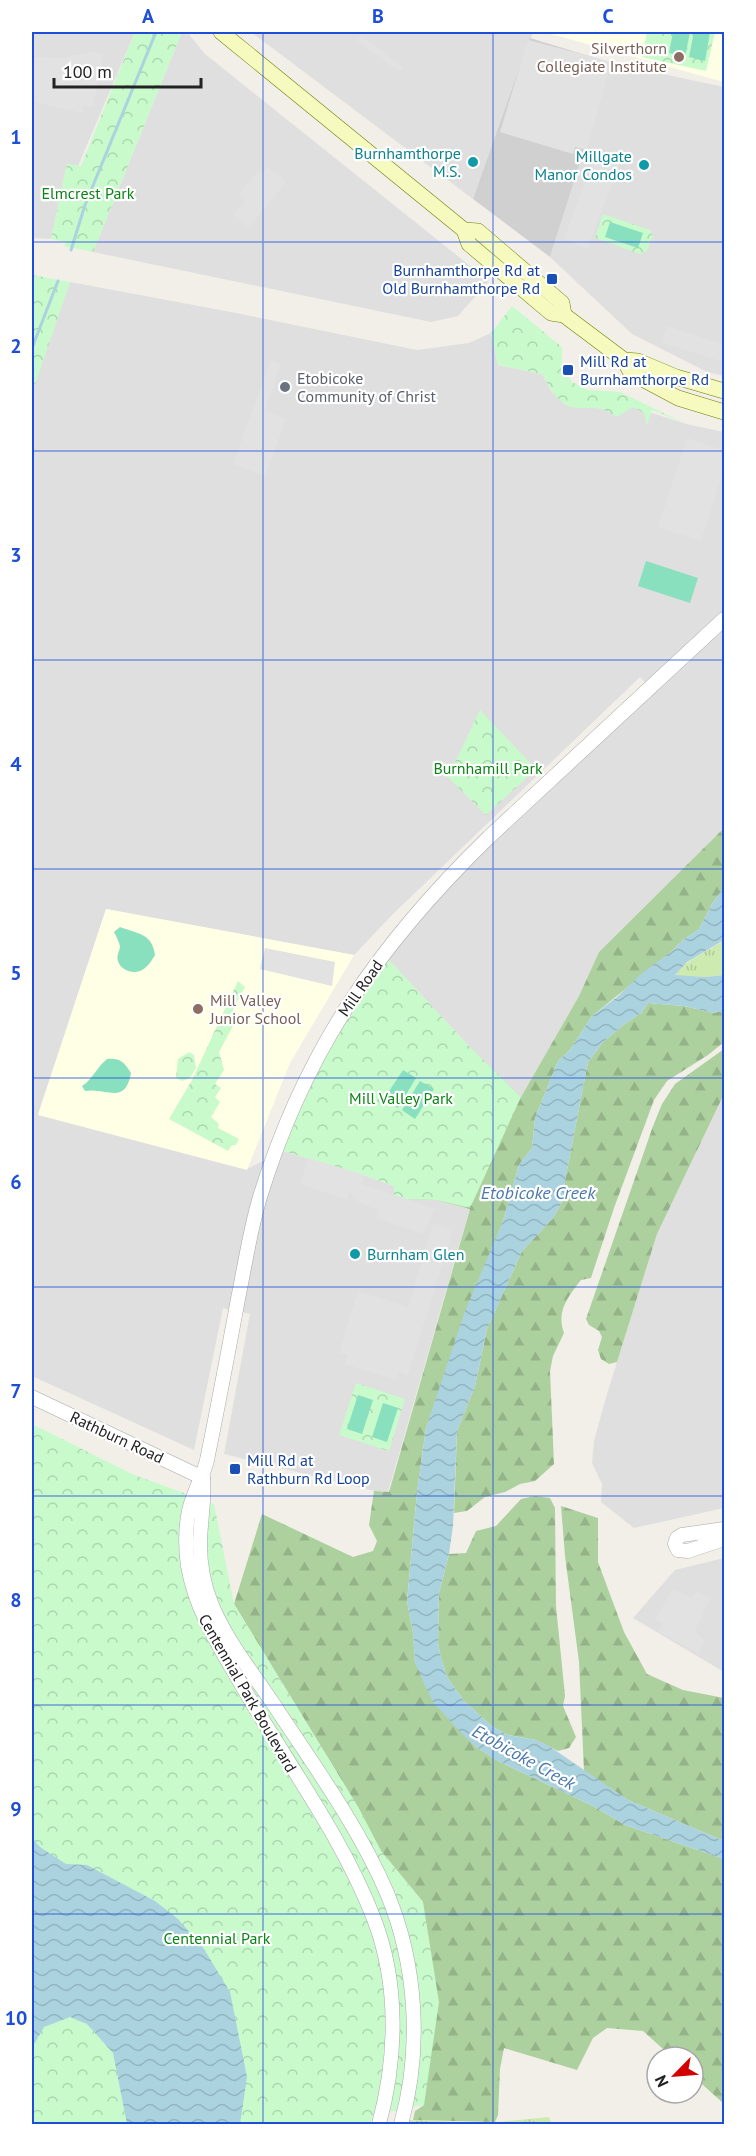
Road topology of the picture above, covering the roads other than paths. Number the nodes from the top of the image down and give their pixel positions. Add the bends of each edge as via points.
1 (221, 32) edge
2 (624, 360) junction
3 (724, 391) edge
4 (724, 412) edge
5 (724, 619) edge
6 (32, 1397) edge
7 (203, 1478) junction
8 (724, 1529) edge
9 (724, 1539) edge
10 (379, 2124) edge
11 (401, 2124) edge

1 - 2 main road via 464,230 469,244 551,313 564,315
2 - 3 main road via 638,361
2 - 4 main road via 631,373 678,398
5 - 7 street, Mill Road via 458,868 407,923 334,1026 289,1115 259,1199
6 - 7 street, Rathburn Road
7 - 10 street, Centennial Park Boulevard via 192,1499 187,1539 188,1564 200,1609 357,1878 375,1921 389,1977 393,2029 390,2070
7 - 11 street, Centennial Park Boulevard via 201,1563 218,1619 358,1838 395,1915 410,1977 413,2027 411,2073
8 - 9 street via 682,1535 675,1546 688,1551

